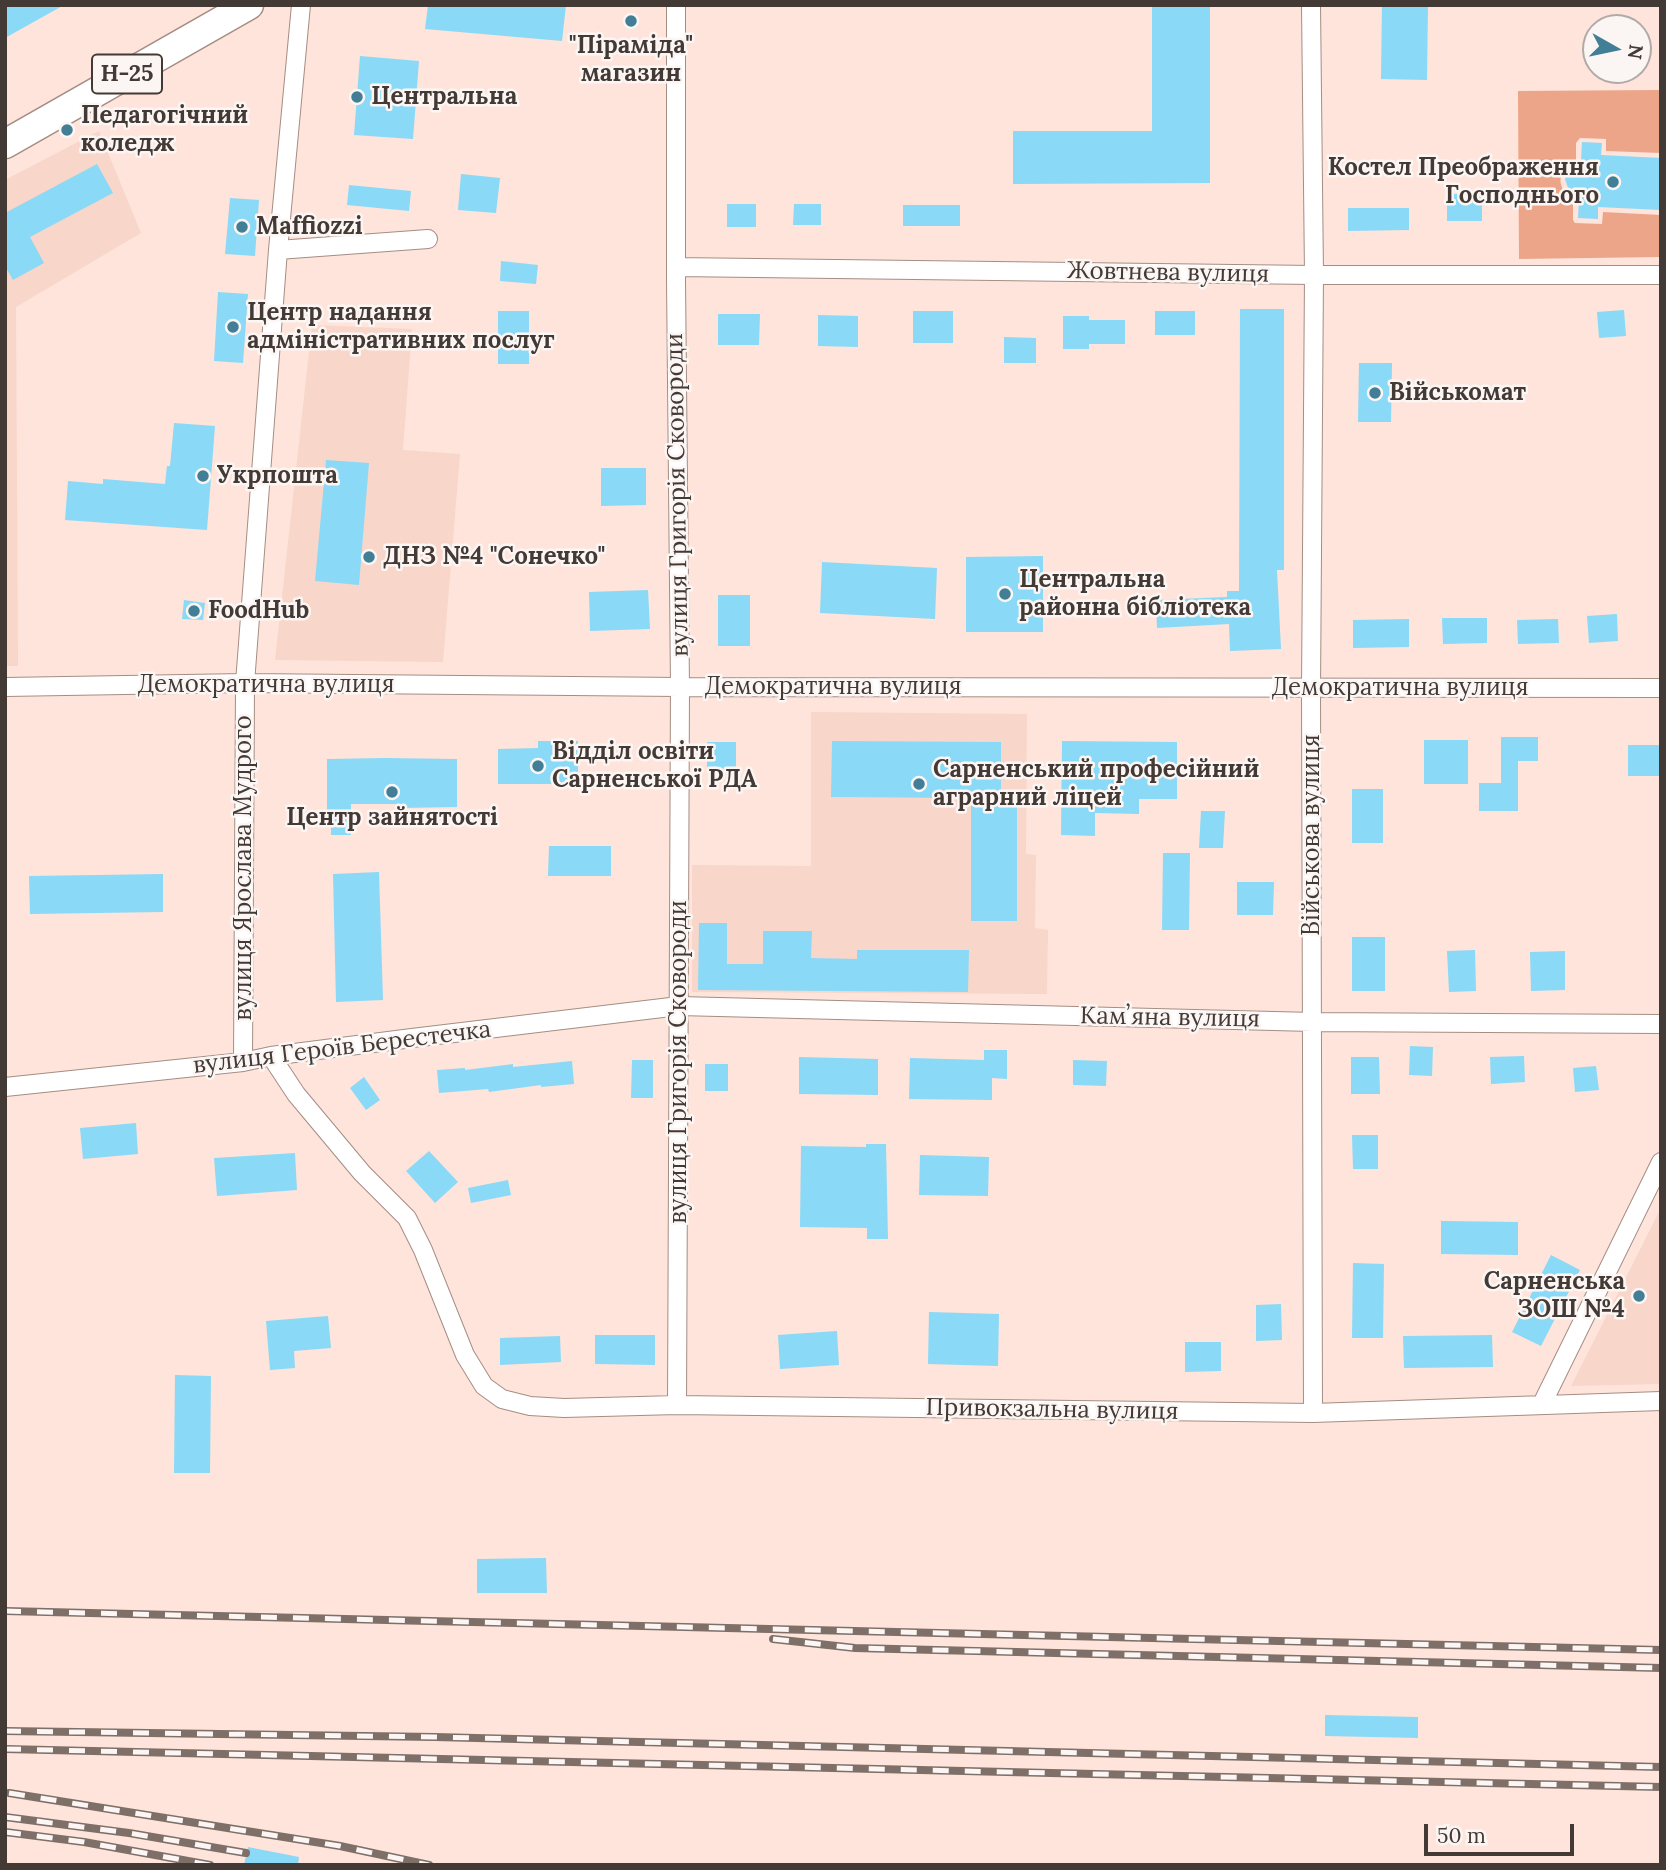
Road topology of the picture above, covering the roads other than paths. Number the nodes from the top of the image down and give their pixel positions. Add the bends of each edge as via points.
1 (248, 5) edge
2 (301, 5) edge
3 (676, 5) edge
4 (1311, 5) edge
5 (5, 144) edge
6 (428, 239) dead end
7 (278, 250) junction
8 (676, 267) junction
9 (1314, 275) junction
10 (1661, 275) edge
11 (245, 683) junction
12 (5, 687) edge
13 (681, 687) junction
14 (1661, 688) edge
15 (1311, 689) junction
16 (679, 1006) junction
17 (1313, 1022) junction
18 (1661, 1024) edge
19 (271, 1056) junction
20 (243, 1062) junction
21 (5, 1087) edge
22 (1661, 1162) edge
23 (1661, 1401) edge
24 (1542, 1404) junction
25 (677, 1405) junction
26 (1313, 1413) junction

1 - 5 main road, Н-25
2 - 7 street, вулиця Ярослава Мудрого
3 - 8 street, вулиця Григорія Сковороди
4 - 9 street, Військова вулиця
6 - 7 street
7 - 11 street, вулиця Ярослава Мудрого
8 - 9 street, Жовтнева вулиця
8 - 13 street, вулиця Григорія Сковороди
9 - 10 street, Жовтнева вулиця
9 - 15 street, Військова вулиця
11 - 12 street, Демократична вулиця
11 - 13 street, Демократична вулиця
11 - 20 street, вулиця Ярослава Мудрого
13 - 15 street, Демократична вулиця
13 - 16 street, вулиця Григорія Сковороди
14 - 15 street, Демократична вулиця
15 - 17 street, Військова вулиця
16 - 17 street, Камʼяна вулиця
16 - 19 street, вулиця Героїв Берестечка
16 - 25 street, вулиця Григорія Сковороди
17 - 18 street, Камʼяна вулиця
17 - 26 street, Військова вулиця
19 - 20 street, вулиця Героїв Берестечка
19 - 25 street, Привокзальна вулиця via 362,1174 407,1218 465,1354 484,1386 502,1399 530,1406
20 - 21 street, вулиця Героїв Берестечка
22 - 24 street
23 - 24 street, Привокзальна вулиця
24 - 26 street, Привокзальна вулиця
25 - 26 street, Привокзальна вулиця

